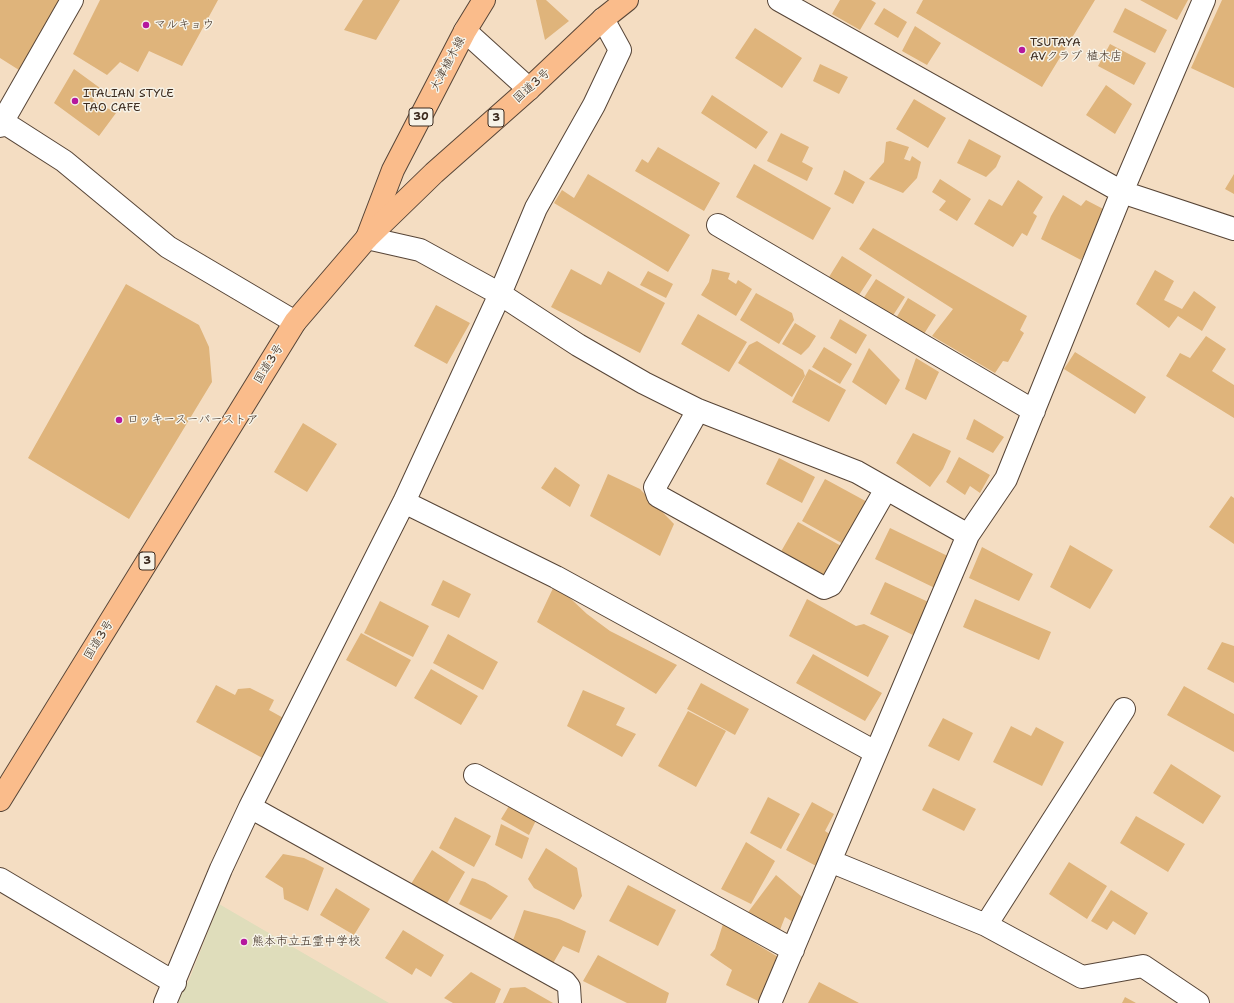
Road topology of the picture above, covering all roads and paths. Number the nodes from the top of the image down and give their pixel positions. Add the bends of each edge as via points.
1 (72, 0) edge
2 (484, 0) edge
3 (627, 0) edge
4 (779, 0) edge
5 (1204, 0) edge
6 (603, 19) junction
7 (465, 31) junction
8 (529, 89) junction
9 (1, 122) edge
10 (1122, 192) junction
11 (718, 225) dead end
12 (1234, 229) edge
13 (367, 238) junction
14 (500, 294) junction
15 (295, 322) junction
16 (698, 410) junction
17 (1034, 411) junction
18 (886, 489) junction
19 (404, 502) junction
20 (968, 535) junction
21 (1124, 709) dead end
22 (875, 752) junction
23 (475, 775) dead end
24 (0, 800) edge
25 (250, 807) junction
26 (830, 861) junction
27 (0, 879) edge
28 (986, 925) junction
29 (793, 950) junction
30 (175, 983) junction
31 (165, 1003) edge
32 (570, 1003) edge
33 (770, 1003) edge
34 (1198, 1003) edge

1 - 9 street
2 - 7 main road, 大津植木線 / 30
3 - 6 main road, 国道3号 / 3
4 - 10 street
5 - 10 street
6 - 8 main road, 国道3号 / 3
6 - 14 street via 620,50 594,105 536,208
7 - 8 street
7 - 13 main road, 大津植木線 / 30 via 393,170
8 - 13 main road, 国道3号 / 3 via 434,173
9 - 15 street via 64,161 168,247
10 - 12 street
10 - 17 street
11 - 17 street
13 - 14 street via 420,250
13 - 15 main road, 国道3号 / 3
14 - 16 street via 578,345
14 - 19 street
15 - 24 main road, 国道3号 / 3
16 - 18 street via 857,472
16 - 18 street via 656,487 658,496 824,588 831,585
17 - 20 street via 1006,479
18 - 20 street
19 - 22 street via 556,577
19 - 25 street
20 - 22 street
21 - 28 street
22 - 26 street
23 - 29 street
25 - 30 street via 221,869
25 - 32 street via 565,982
26 - 28 street
26 - 29 street
27 - 30 street
28 - 34 street via 1082,977 1143,966
29 - 33 street
30 - 31 street

